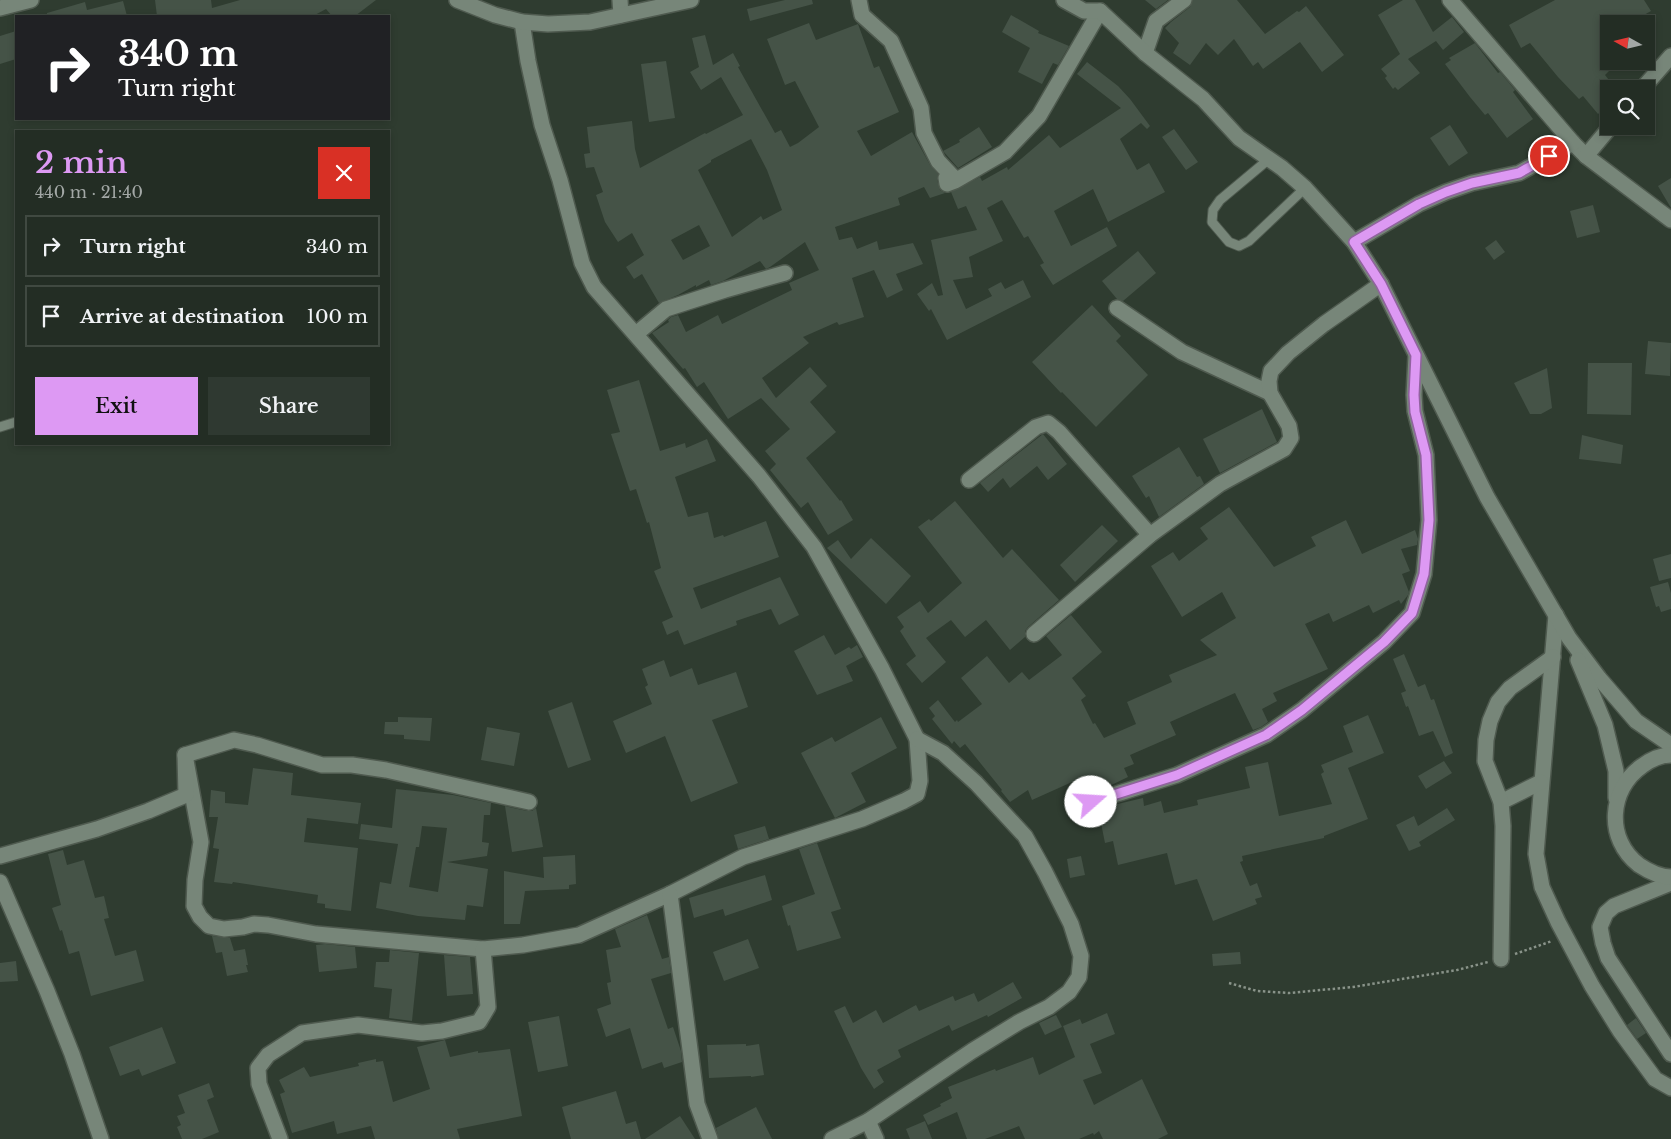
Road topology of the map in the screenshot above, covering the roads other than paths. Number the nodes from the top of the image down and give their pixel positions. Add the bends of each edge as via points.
1 (31, 0) edge
2 (457, 0) edge
3 (691, 0) edge
4 (859, 0) edge
5 (1064, 0) edge
6 (1184, 0) edge
7 (1450, 0) edge
8 (620, 7) edge
9 (0, 8) edge
10 (1100, 11) junction
11 (522, 22) junction
12 (1145, 53) junction
13 (1671, 56) edge
14 (1650, 80) edge
15 (1604, 135) edge
16 (1573, 143) junction
17 (1586, 156) junction
18 (1269, 159) junction
19 (1305, 188) junction
20 (1671, 220) edge
21 (1354, 242) junction
22 (785, 273) dead end
23 (1381, 284) junction
24 (1117, 308) dead end
25 (636, 334) junction
26 (1416, 355) junction
27 (1270, 393) junction
28 (15, 422) edge
29 (0, 427) edge
30 (969, 480) dead end
31 (1150, 535) junction
32 (1556, 616) junction
33 (1034, 634) dead end
34 (1569, 638) junction
35 (1553, 657) junction
36 (917, 739) junction
37 (1671, 745) edge
38 (185, 755) junction
39 (1671, 756) edge
40 (1541, 782) junction
41 (529, 802) dead end
42 (1091, 802) dead end
43 (1501, 802) junction
44 (1616, 806) junction
45 (0, 856) edge
46 (1671, 877) edge
47 (0, 882) edge
48 (1671, 883) edge
49 (670, 894) junction
50 (483, 949) junction
51 (1501, 959) road end
52 (1671, 1054) edge
53 (1671, 1088) edge
54 (868, 1120) junction
55 (101, 1139) edge
56 (280, 1139) edge
57 (710, 1139) edge
58 (832, 1139) edge
59 (876, 1139) edge

1 - 9 street
2 - 11 street
3 - 8 street via 678,4
4 - 10 street via 862,15 891,41 921,108 924,132 938,161 953,177 946,178 947,184 1005,152 1038,116
5 - 10 street via 1084,11
6 - 12 street via 1156,20
7 - 16 street
8 - 11 street via 590,22
10 - 12 street
11 - 25 street via 542,125 582,263 594,287
12 - 18 street via 1203,99 1239,138
13 - 14 street
15 - 17 street
16 - 17 street
16 - 21 street via 1519,173 1472,183 1428,200
17 - 20 street
18 - 19 street
18 - 19 lane via 1220,200 1213,210 1212,222 1229,242 1239,246 1249,241
19 - 21 street
21 - 23 street
22 - 25 street via 666,309
23 - 26 street
23 - 27 street via 1288,353 1271,371
24 - 27 street via 1182,352
25 - 36 street via 760,476 814,547
26 - 32 street via 1487,497
26 - 42 street via 1415,412 1426,455 1429,520 1424,574 1412,613 1384,642 1302,710 1266,735 1177,775
27 - 31 street via 1289,426 1290,438 1284,449 1220,484
28 - 29 lane
30 - 31 street via 1036,426 1048,423
31 - 33 street
32 - 34 street
32 - 35 street
34 - 37 street via 1636,721
34 - 44 street via 1605,725 1616,772
35 - 40 street
35 - 43 street via 1510,688 1498,702 1490,721 1485,761
36 - 49 street via 920,781 917,794 862,819 743,857
36 - 54 street via 943,753 1025,836 1071,924 1081,956 1079,976 1069,992 1049,1007 972,1051
38 - 41 street via 234,740 322,765 386,770
38 - 45 street via 186,795 97,829
38 - 50 street via 201,842 194,906 209,926 224,929 268,925 316,934
39 - 44 street via 1649,761 1633,772 1622,788
40 - 43 street
40 - 53 street via 1536,854 1542,887 1592,986 1620,1031 1655,1079
43 - 51 street
44 - 46 street via 1621,844 1632,859 1648,871
47 - 55 street via 48,991
48 - 52 street via 1614,906 1606,913 1600,926 1608,958
49 - 50 street via 579,935
49 - 57 street via 697,1104
50 - 56 street via 488,1007 479,1022 422,1033 358,1025 302,1033 268,1055 258,1068 259,1084
54 - 58 street
54 - 59 street

